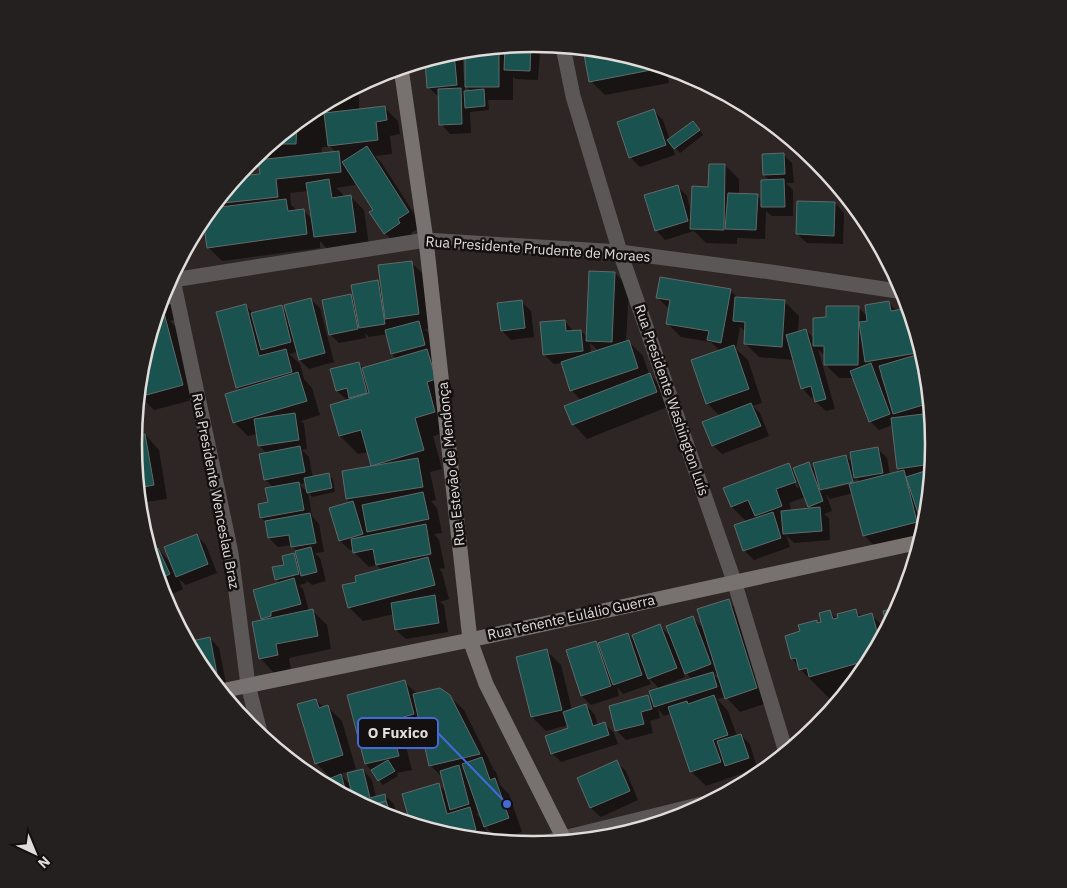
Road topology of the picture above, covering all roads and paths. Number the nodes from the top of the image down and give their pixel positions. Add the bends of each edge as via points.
1 (564, 54) edge
2 (402, 75) edge
3 (426, 240) junction
4 (620, 252) junction
5 (179, 277) edge
6 (174, 289) edge
7 (893, 290) edge
8 (912, 544) edge
9 (734, 581) junction
10 (470, 640) junction
11 (248, 685) junction
12 (229, 689) edge
13 (257, 721) edge
14 (784, 745) edge
15 (660, 815) edge
16 (603, 829) edge
17 (562, 835) edge

1 - 4 street, Rua Presidente Washington Luís via 573,96
2 - 3 street, Rua Estevão de Mendonça
3 - 4 street, Rua Presidente Prudente de Moraes
3 - 5 street, Rua Presidente Prudente de Moraes
3 - 10 street, Rua Estevão de Mendonça
4 - 7 street, Rua Presidente Prudente de Moraes
4 - 9 street, Rua Presidente Washington Luís
6 - 11 street, Rua Presidente Wenceslau Braz via 231,553
8 - 9 street, Rua Tenente Eulálio Guerra
9 - 10 street, Rua Tenente Eulálio Guerra
9 - 14 street, Rua Presidente Washington Luís
10 - 11 street, Rua Tenente Eulálio Guerra
10 - 17 street, Rua Estevão de Mendonça via 486,684
11 - 12 street, Rua Tenente Eulálio Guerra
11 - 13 street, Rua Presidente Wenceslau Braz
15 - 16 street

